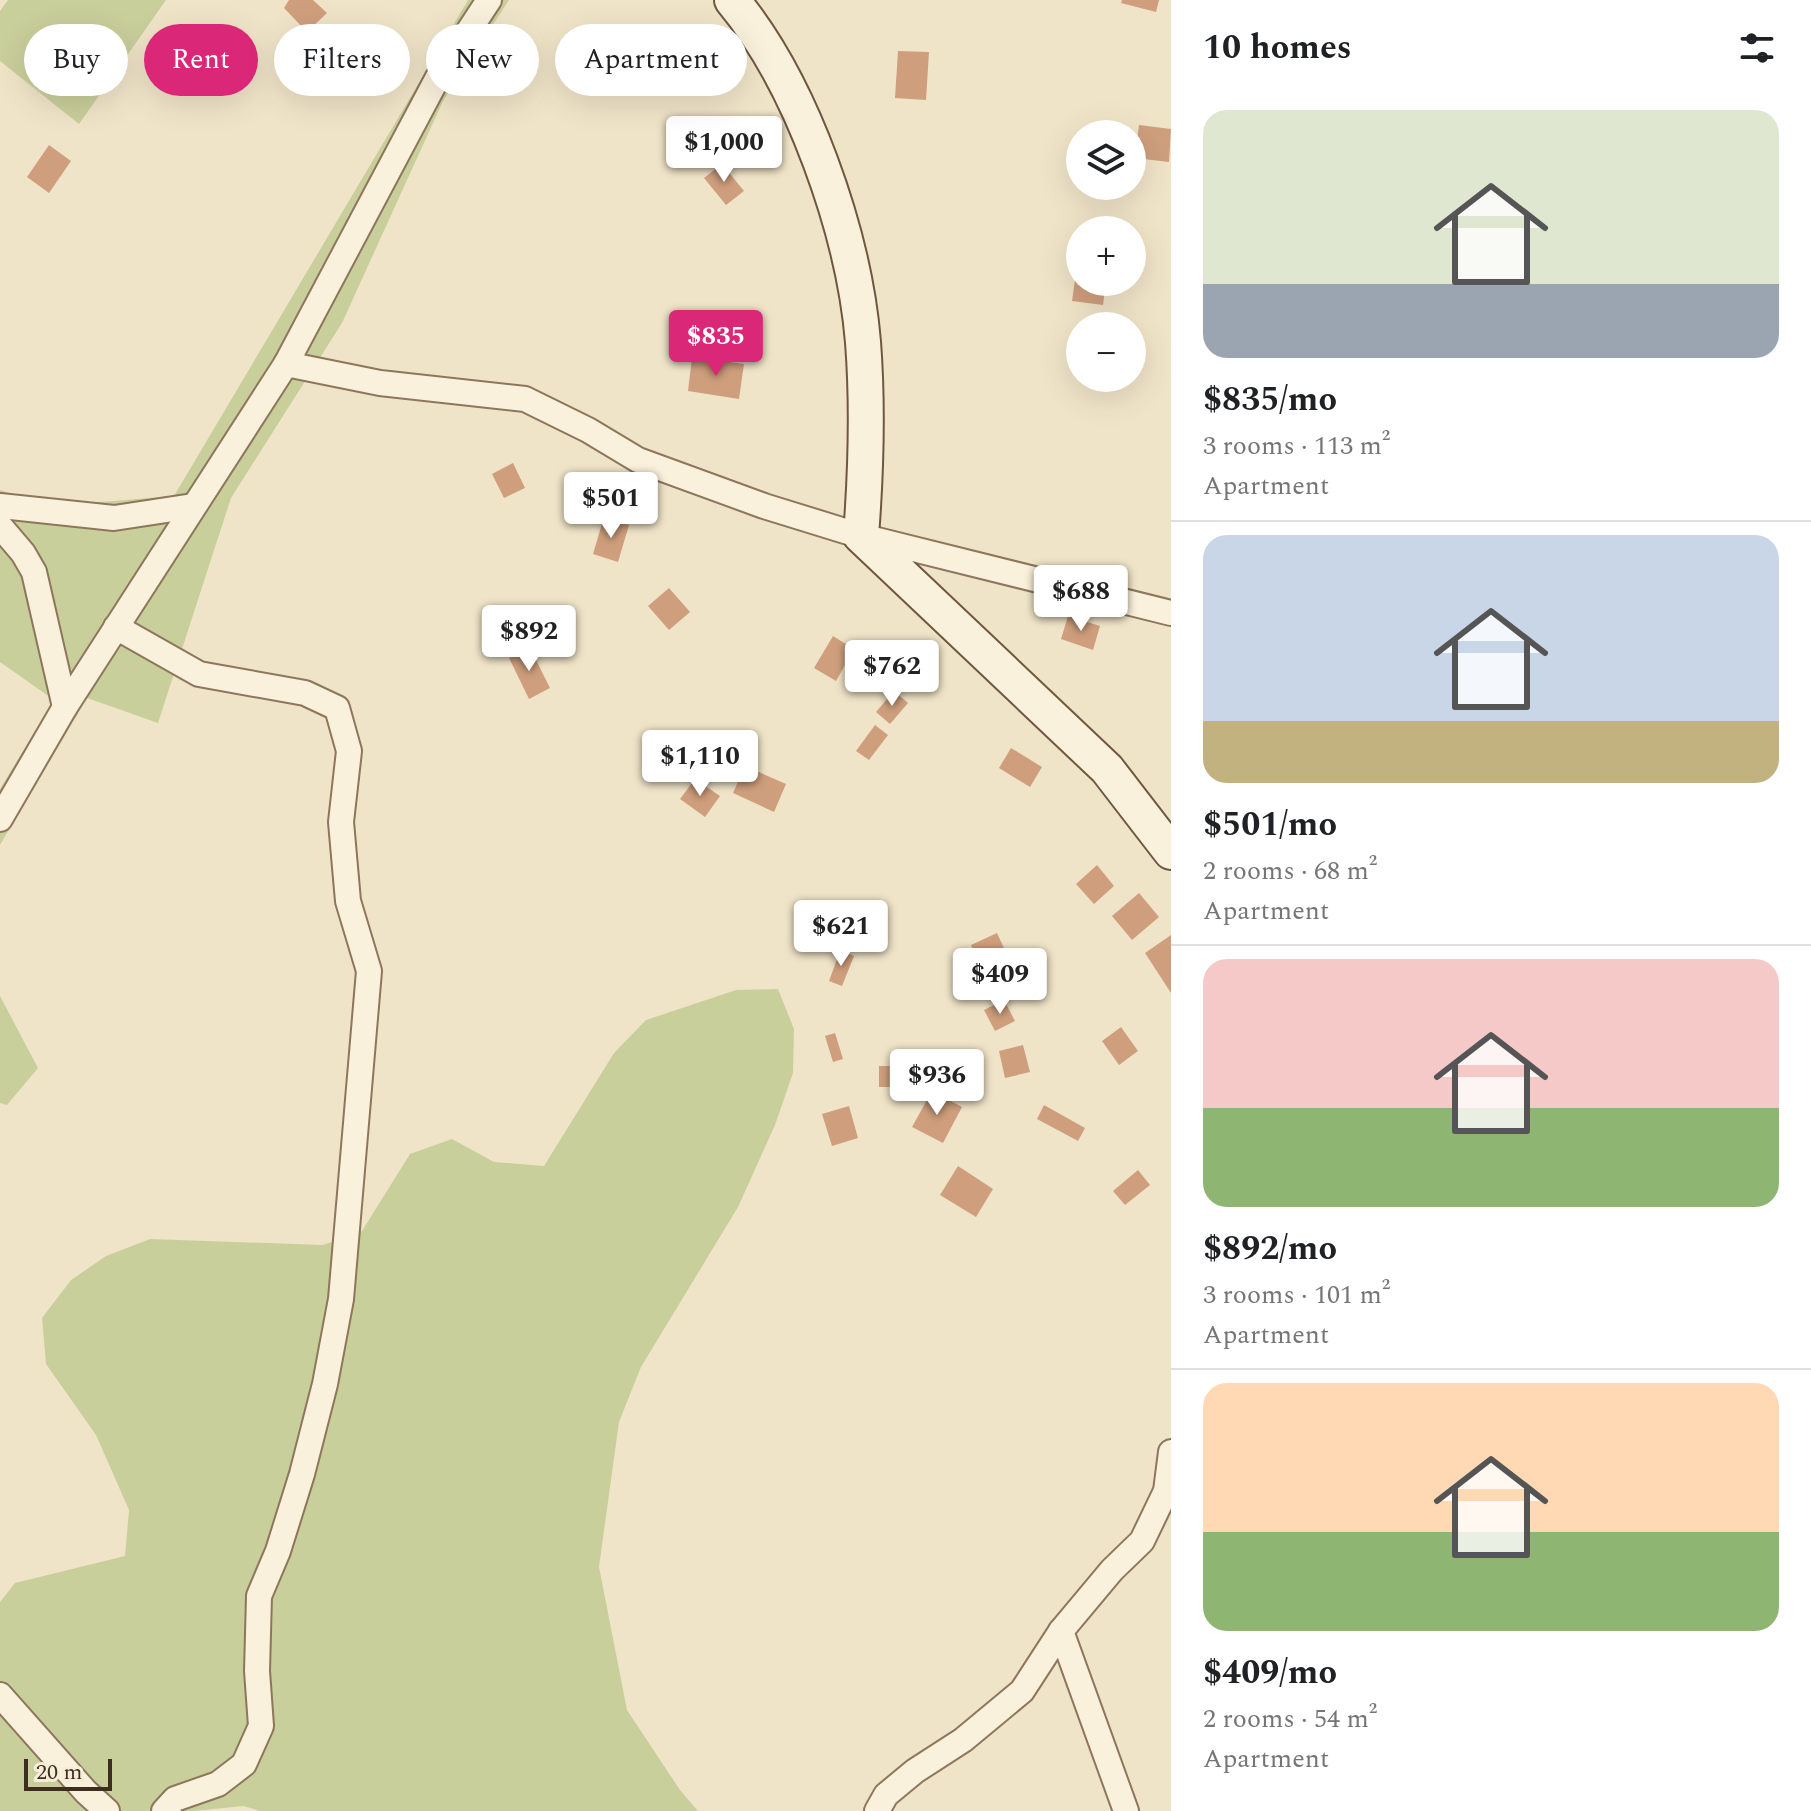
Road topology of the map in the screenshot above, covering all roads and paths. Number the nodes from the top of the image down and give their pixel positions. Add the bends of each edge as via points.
1 (489, 0) edge
2 (732, 0) edge
3 (286, 364) junction
4 (0, 506) edge
5 (193, 506) junction
6 (0, 526) edge
7 (861, 536) junction
8 (1171, 613) edge
9 (116, 627) junction
10 (65, 707) junction
11 (0, 819) edge
12 (1171, 852) edge
13 (1171, 1452) edge
14 (1061, 1631) junction
15 (0, 1695) edge
16 (107, 1811) edge
17 (164, 1811) edge
18 (877, 1811) edge
19 (1126, 1811) edge

1 - 3 street via 437,79
2 - 7 street via 757,30 796,100 851,268 862,340 867,452
3 - 5 street
3 - 7 street via 380,383 525,399 638,460
4 - 5 street via 114,518
5 - 9 street
6 - 10 street via 34,572
7 - 8 street
7 - 12 street via 1107,769
9 - 10 street
9 - 17 street via 199,674 305,693 337,708 349,751 341,822 348,901 369,971 341,1299 302,1474 259,1596 261,1726 244,1764 218,1784 175,1799
10 - 11 street
13 - 14 street via 1166,1491 1142,1541
14 - 18 street via 1022,1691 915,1771 886,1795
14 - 19 street
15 - 16 street

